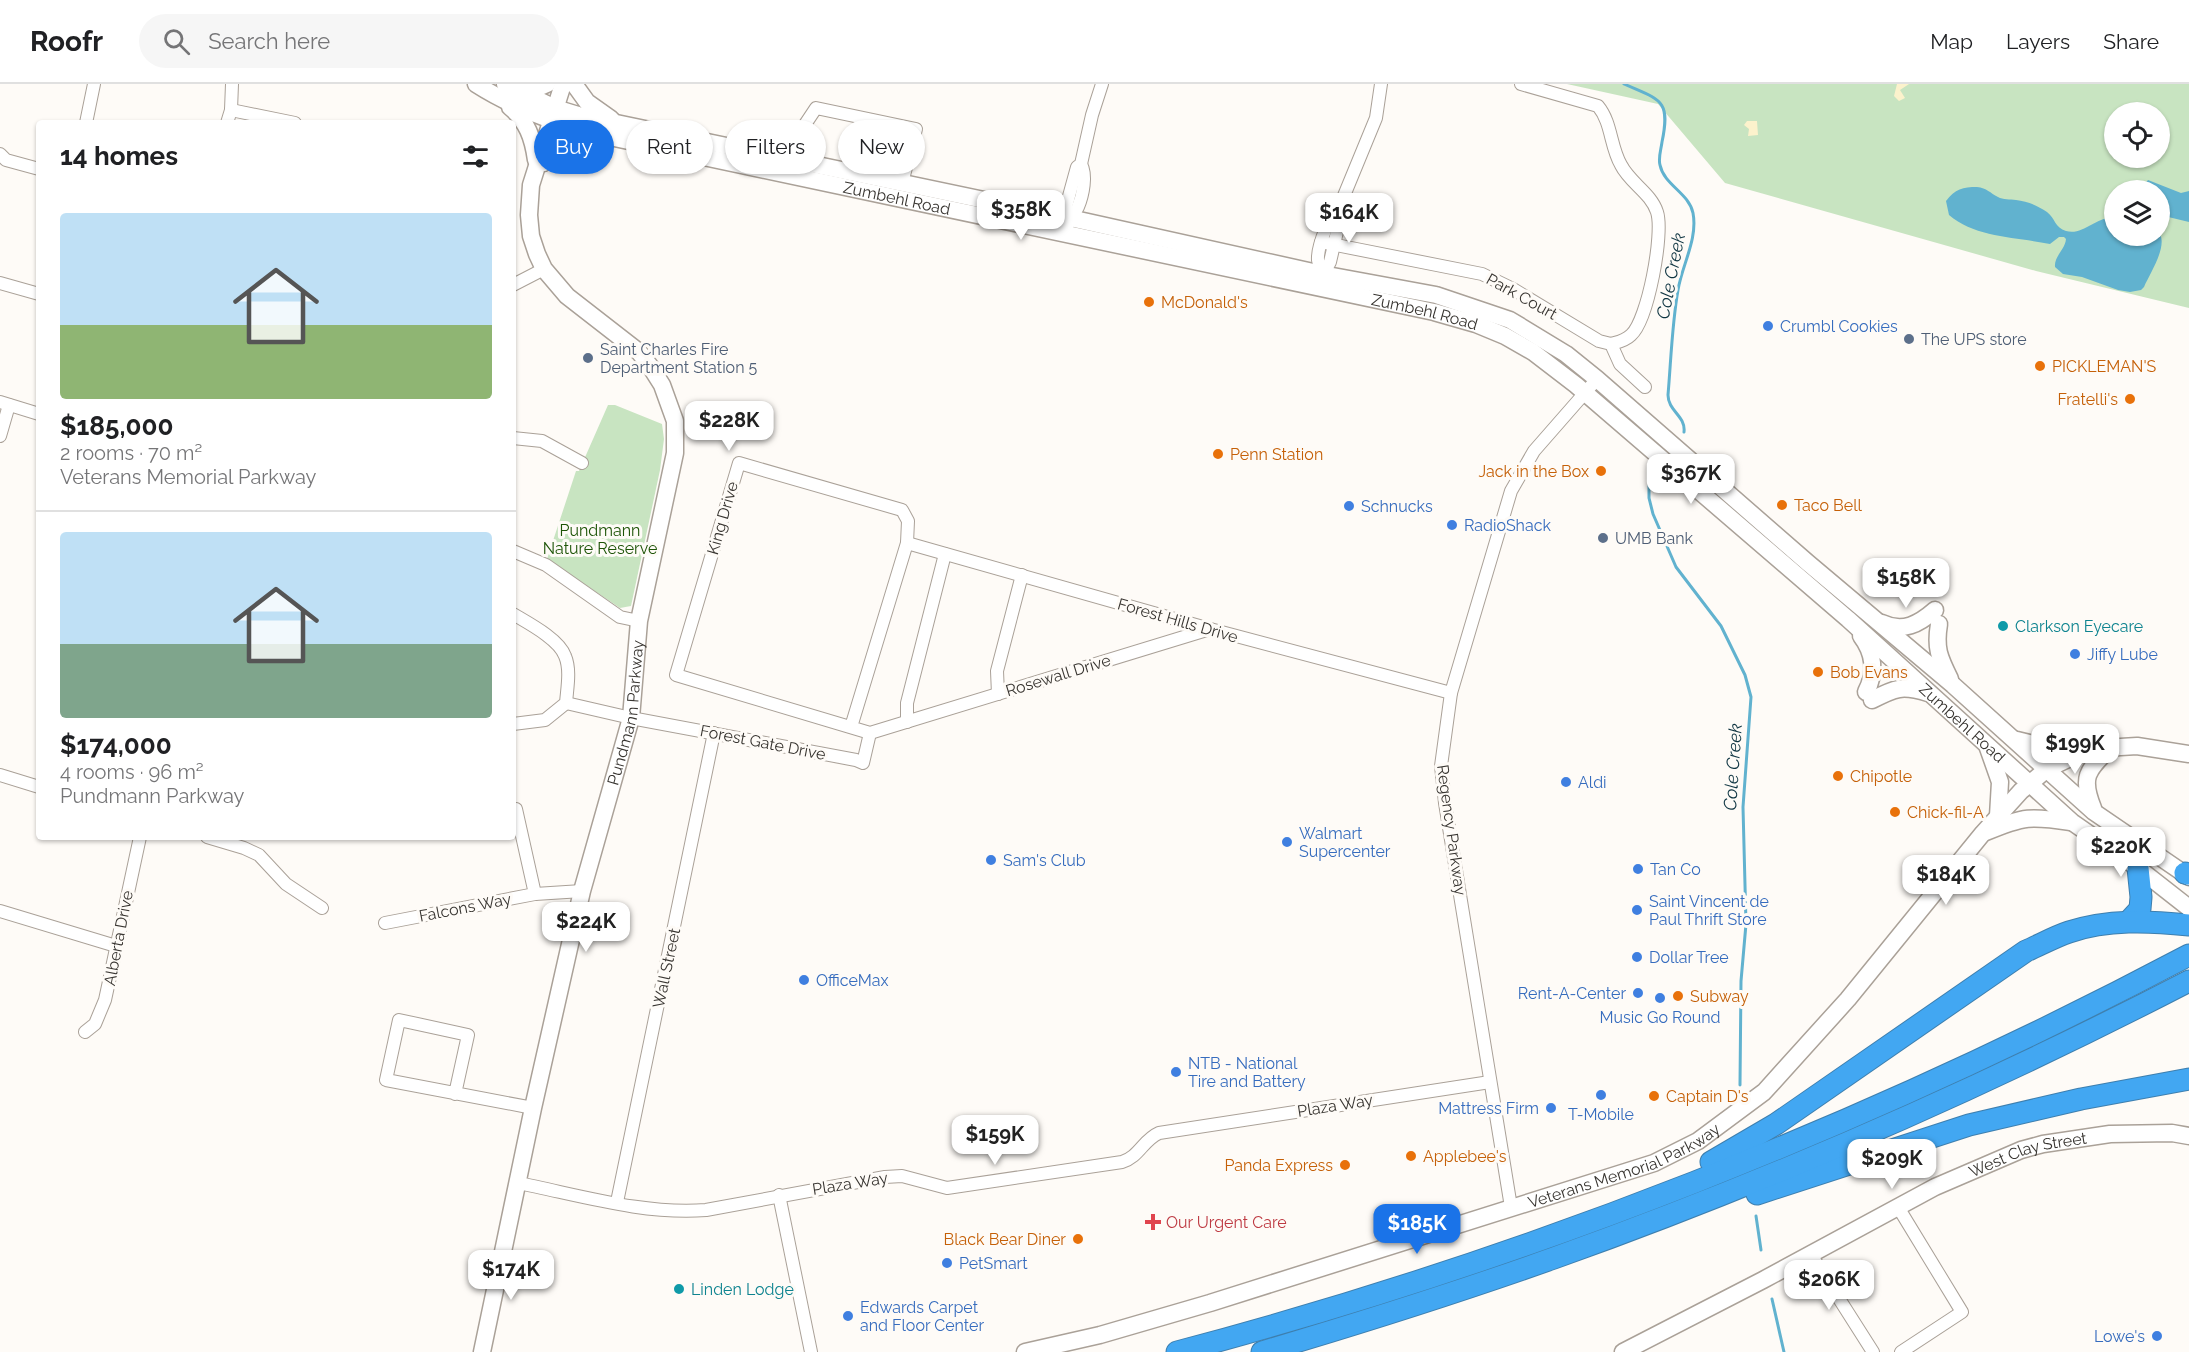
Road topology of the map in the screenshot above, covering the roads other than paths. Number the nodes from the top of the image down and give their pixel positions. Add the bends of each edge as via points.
1 (94, 84) edge
2 (232, 84) edge
3 (476, 84) edge
4 (547, 84) edge
5 (562, 84) edge
6 (574, 84) edge
7 (1102, 84) edge
8 (1381, 84) edge
9 (1521, 84) edge
10 (507, 91) edge
11 (231, 110) junction
12 (552, 114) junction
13 (87, 120) edge
14 (228, 120) edge
15 (280, 120) edge
16 (550, 120) edge
17 (564, 120) edge
18 (808, 120) edge
19 (617, 123) junction
20 (614, 138) edge
21 (534, 149) edge
22 (725, 150) edge
23 (0, 154) edge
24 (725, 156) edge
25 (36, 168) edge
26 (826, 172) edge
27 (535, 174) edge
28 (538, 174) edge
29 (825, 174) edge
30 (902, 183) junction
31 (531, 185) junction
32 (1341, 203) junction
33 (1068, 225) junction
34 (1321, 242) junction
35 (1334, 244) junction
36 (544, 269) junction
37 (1320, 282) junction
38 (0, 283) edge
39 (516, 283) edge
40 (36, 293) edge
41 (1611, 344) junction
42 (1597, 379) junction
43 (1645, 387) dead end
44 (1586, 392) junction
45 (5, 403) edge
46 (36, 413) edge
47 (0, 436) edge
48 (516, 438) edge
49 (582, 463) dead end
50 (1710, 489) junction
51 (907, 543) junction
52 (516, 552) edge
53 (945, 554) junction
54 (1022, 575) junction
55 (516, 616) edge
56 (1848, 619) junction
57 (639, 621) junction
58 (1877, 621) junction
59 (1210, 629) junction
60 (1953, 685) junction
61 (1451, 693) junction
62 (998, 694) junction
63 (1932, 694) junction
64 (566, 703) junction
65 (632, 718) junction
66 (907, 722) junction
67 (516, 724) edge
68 (851, 727) junction
69 (714, 733) junction
70 (870, 733) junction
71 (2012, 738) junction
72 (1988, 747) junction
73 (2111, 747) junction
74 (2087, 750) junction
75 (2189, 754) edge
76 (2047, 769) junction
77 (0, 775) edge
78 (2029, 783) junction
79 (36, 786) edge
80 (516, 809) dead end
81 (2094, 812) junction
82 (1998, 816) junction
83 (2072, 822) junction
84 (1983, 833) junction
85 (139, 840) edge
86 (217, 840) edge
87 (2138, 868) junction
88 (2188, 874) edge
89 (582, 891) junction
90 (535, 894) junction
91 (322, 908) dead end
92 (2189, 908) edge
93 (0, 911) edge
94 (2129, 921) junction
95 (385, 923) dead end
96 (2189, 926) edge
97 (116, 946) junction
98 (2189, 955) edge
99 (2189, 981) edge
100 (85, 1032) dead end
101 (2189, 1079) edge
102 (1490, 1082) junction
103 (455, 1094) junction
104 (533, 1108) junction
105 (2189, 1136) edge
106 (518, 1183) junction
107 (780, 1195) junction
108 (617, 1202) junction
109 (1898, 1207) junction
110 (1511, 1208) junction
111 (1675, 1213) junction
112 (1609, 1214) junction
113 (1810, 1253) junction
114 (482, 1352) edge
115 (810, 1352) edge
116 (1025, 1352) edge
117 (1177, 1352) edge
118 (1263, 1352) edge
119 (1623, 1352) edge
120 (1873, 1352) edge
121 (1901, 1352) edge

1 - 13 street
2 - 11 street
3 - 10 main road, Zumbehl Road
4 - 10 main road via 531,90
5 - 12 main road, Pundmann Parkway
6 - 19 main road via 587,102
7 - 33 street via 1082,164 1082,190
8 - 32 street via 1376,118
9 - 41 street via 1598,106 1605,114 1619,163 1657,212 1660,227 1646,309 1632,335
10 - 12 main road, Zumbehl Road
10 - 12 main road, Zumbehl Road
10 - 21 main road via 528,127
11 - 14 street
11 - 15 street
12 - 16 main road, Pundmann Parkway
12 - 17 main road, Zumbehl Road
12 - 19 main road, Zumbehl Road
18 - 30 street via 816,108 916,129
19 - 22 main road, Zumbehl Road
20 - 24 main road, Zumbehl Road
23 - 25 street via 6,160
26 - 30 main road, Zumbehl Road
27 - 31 main road, Pundmann Parkway
28 - 31 main road
29 - 33 main road, Zumbehl Road
30 - 33 main road, Zumbehl Road
31 - 36 main road, Pundmann Parkway via 531,236
32 - 34 street
32 - 35 street
33 - 37 main road, Zumbehl Road
34 - 35 street, Park Court
34 - 37 street
35 - 37 street
35 - 41 street, Park Court via 1482,274 1599,341
36 - 39 street
36 - 57 main road, Pundmann Parkway via 567,296 639,352 662,385 675,422 675,453
37 - 42 main road, Zumbehl Road via 1436,295 1491,313 1537,335
37 - 44 main road, Zumbehl Road via 1476,324 1533,352
38 - 40 street
41 - 43 street via 1620,364
42 - 44 street, Regency Parkway
42 - 50 main road, Zumbehl Road
44 - 50 main road, Zumbehl Road
44 - 61 street, Regency Parkway via 1534,451 1511,491
45 - 46 street
45 - 47 street
48 - 49 street via 542,441
50 - 56 main road, Zumbehl Road
50 - 58 main road, Zumbehl Road
51 - 53 street, Forest Hills Drive
51 - 68 street, King Drive
51 - 68 street, King Drive via 908,521 902,510 739,463 676,675
52 - 57 street via 546,566 620,617
53 - 54 street, Forest Hills Drive
53 - 66 street via 907,703
54 - 59 street, Forest Hills Drive
54 - 62 street via 997,672
55 - 64 street via 541,632 565,655
56 - 63 main road, Zumbehl Road
56 - 63 main road via 1869,646 1873,671 1869,696 1902,687
57 - 65 main road, Pundmann Parkway
58 - 60 main road, Zumbehl Road
58 - 60 main road via 1906,627 1937,617 1937,651
59 - 61 street, Forest Hills Drive
59 - 62 street, Rosewall Drive
60 - 71 main road, Zumbehl Road
61 - 102 street, Regency Parkway via 1441,766
62 - 66 street, Rosewall Drive
63 - 72 main road, Zumbehl Road
64 - 65 street, Forest Gate Drive
64 - 67 street via 545,720
65 - 69 street, Forest Gate Drive
65 - 89 main road, Pundmann Parkway
66 - 70 street, Rosewall Drive
68 - 70 street
69 - 70 street, Forest Gate Drive via 863,763
69 - 108 street, Wall Street
71 - 74 main road via 2050,748
71 - 76 main road, Zumbehl Road
72 - 78 main road, Zumbehl Road
72 - 82 main road via 2000,782
73 - 74 main road, Veterans Memorial Parkway
73 - 75 main road, Veterans Memorial Parkway via 2137,746
73 - 81 main road via 2087,774 2086,791
74 - 76 main road, Veterans Memorial Parkway
76 - 78 main road, Veterans Memorial Parkway
76 - 81 main road, Zumbehl Road
77 - 79 street
78 - 82 main road, Veterans Memorial Parkway
78 - 83 main road, Zumbehl Road
80 - 90 street
81 - 88 main road, Zumbehl Road
82 - 84 main road, Veterans Memorial Parkway
83 - 84 main road via 2030,817
83 - 87 main road, Zumbehl Road
84 - 110 main road, Veterans Memorial Parkway via 1848,999 1764,1092 1698,1141 1654,1163
85 - 97 street, Alberta Drive
86 - 91 street via 259,855 286,884
87 - 92 main road, Zumbehl Road
87 - 94 highway via 2140,909
89 - 90 street, Falcons Way
89 - 104 main road, Pundmann Parkway
90 - 95 street, Falcons Way
93 - 97 street
94 - 96 highway
94 - 112 highway via 2069,932 2026,951 1776,1124
97 - 100 street, Alberta Drive via 105,1000 95,1024
98 - 112 highway via 1900,1095
99 - 111 highway via 1909,1116
101 - 111 highway via 1969,1125 1750,1197
102 - 107 street, Plaza Way via 1159,1132 1122,1162 947,1188 894,1176
102 - 110 street, Regency Parkway
103 - 103 street via 386,1080 399,1020 468,1035
103 - 104 street
104 - 106 main road, Pundmann Parkway
105 - 109 main road, West Clay Street via 2110,1134 2031,1147 1979,1167
106 - 108 street, Plaza Way
106 - 114 main road, Pundmann Parkway
107 - 108 street, Plaza Way via 680,1212
107 - 115 street
109 - 113 main road, West Clay Street
109 - 121 street via 1962,1312
110 - 116 main road, Veterans Memorial Parkway via 1199,1306
111 - 118 highway via 1493,1279
112 - 117 highway via 1426,1278
113 - 119 main road, West Clay Street
113 - 120 street

